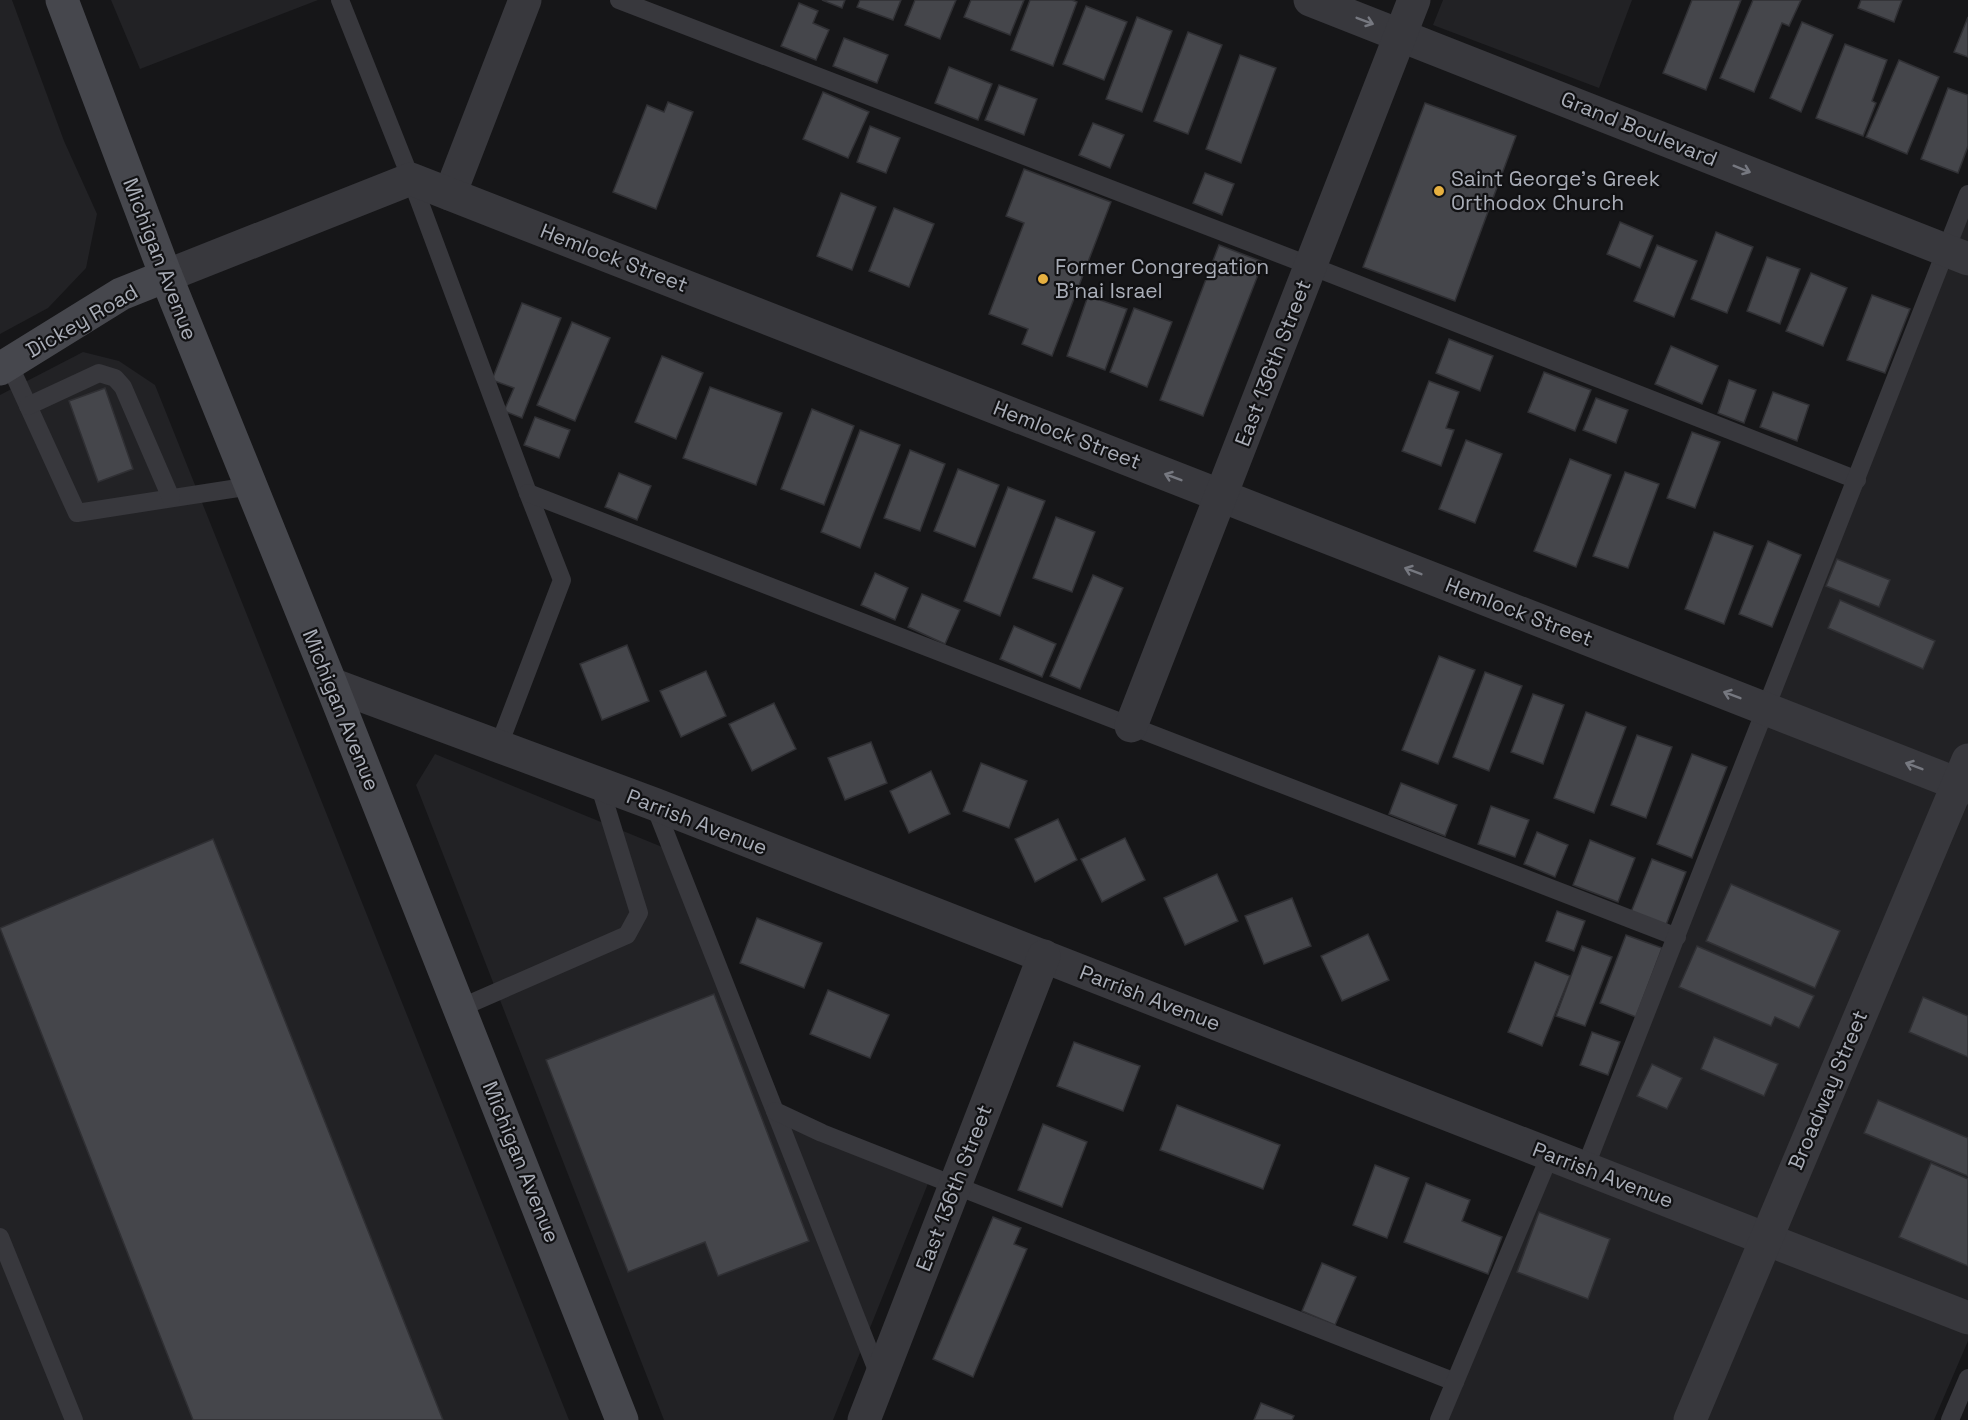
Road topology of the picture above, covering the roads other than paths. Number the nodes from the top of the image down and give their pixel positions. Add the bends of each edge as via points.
1 (62, 0) edge
2 (340, 0) edge
3 (525, 0) edge
4 (619, 0) edge
5 (1310, 0) edge
6 (1414, 0) edge
7 (1401, 35) junction
8 (411, 178) junction
9 (450, 194) junction
10 (1968, 194) edge
11 (1957, 254) edge
12 (1311, 266) junction
13 (166, 276) junction
14 (4, 366) edge
15 (28, 406) junction
16 (1857, 480) junction
17 (251, 486) junction
18 (528, 493) junction
19 (1221, 495) junction
20 (171, 498) junction
21 (331, 684) junction
22 (1766, 709) junction
23 (1131, 726) junction
24 (499, 745) junction
25 (1965, 777) edge
26 (599, 784) junction
27 (654, 804) junction
28 (1677, 937) junction
29 (1044, 956) junction
30 (460, 1008) junction
31 (775, 1112) junction
32 (1550, 1155) junction
33 (1585, 1168) junction
34 (956, 1186) junction
35 (0, 1237) edge
36 (1765, 1239) junction
37 (1968, 1318) edge
38 (1968, 1378) edge
39 (880, 1379) junction
40 (1455, 1382) junction
41 (868, 1419) edge
42 (74, 1420) edge
43 (622, 1420) edge
44 (1439, 1420) edge
45 (1690, 1420) edge
46 (1950, 1420) edge

1 - 13 main road, Michigan Avenue
2 - 8 lane
3 - 9 street
4 - 12 lane
5 -> 7 street, Grand Boulevard
6 - 7 street, East 136th Street
7 -> 11 street, Grand Boulevard
7 - 12 street, East 136th Street
8 - 9 street, Hemlock Street
8 - 13 street
8 - 18 lane
19 -> 9 street, Hemlock Street
10 - 11 lane
11 - 16 lane
12 - 16 lane
12 - 19 street, East 136th Street
13 - 14 main road, Dickey Road via 121,294
13 - 17 main road, Michigan Avenue
14 - 15 lane
15 - 20 lane via 77,513
15 - 20 lane via 99,373 115,378 123,387
16 - 22 lane
17 - 20 lane
17 - 21 main road, Michigan Avenue
18 - 23 lane
18 - 24 lane via 562,580
22 -> 19 street, Hemlock Street
19 - 23 street, East 136th Street
21 - 24 street, Parrish Avenue
21 - 30 main road, Michigan Avenue
25 -> 22 street, Hemlock Street
22 - 28 lane
23 - 28 lane
24 - 26 street, Parrish Avenue
25 - 36 street, Broadway Street
26 - 27 street, Parrish Avenue
26 - 30 lane via 639,913 627,935
27 - 29 street, Parrish Avenue
27 - 31 lane
28 - 33 lane
29 - 32 street, Parrish Avenue
29 - 34 street, East 136th Street
30 - 43 main road, Michigan Avenue
31 - 34 lane
31 - 39 lane
32 - 33 street, Parrish Avenue
32 - 40 lane
33 - 36 street, Parrish Avenue
34 - 39 street, East 136th Street
34 - 40 lane
35 - 42 lane
36 - 37 street, Parrish Avenue
36 - 45 street, Broadway Street
38 - 46 lane
39 - 41 street, East 136th Street
40 - 44 lane

